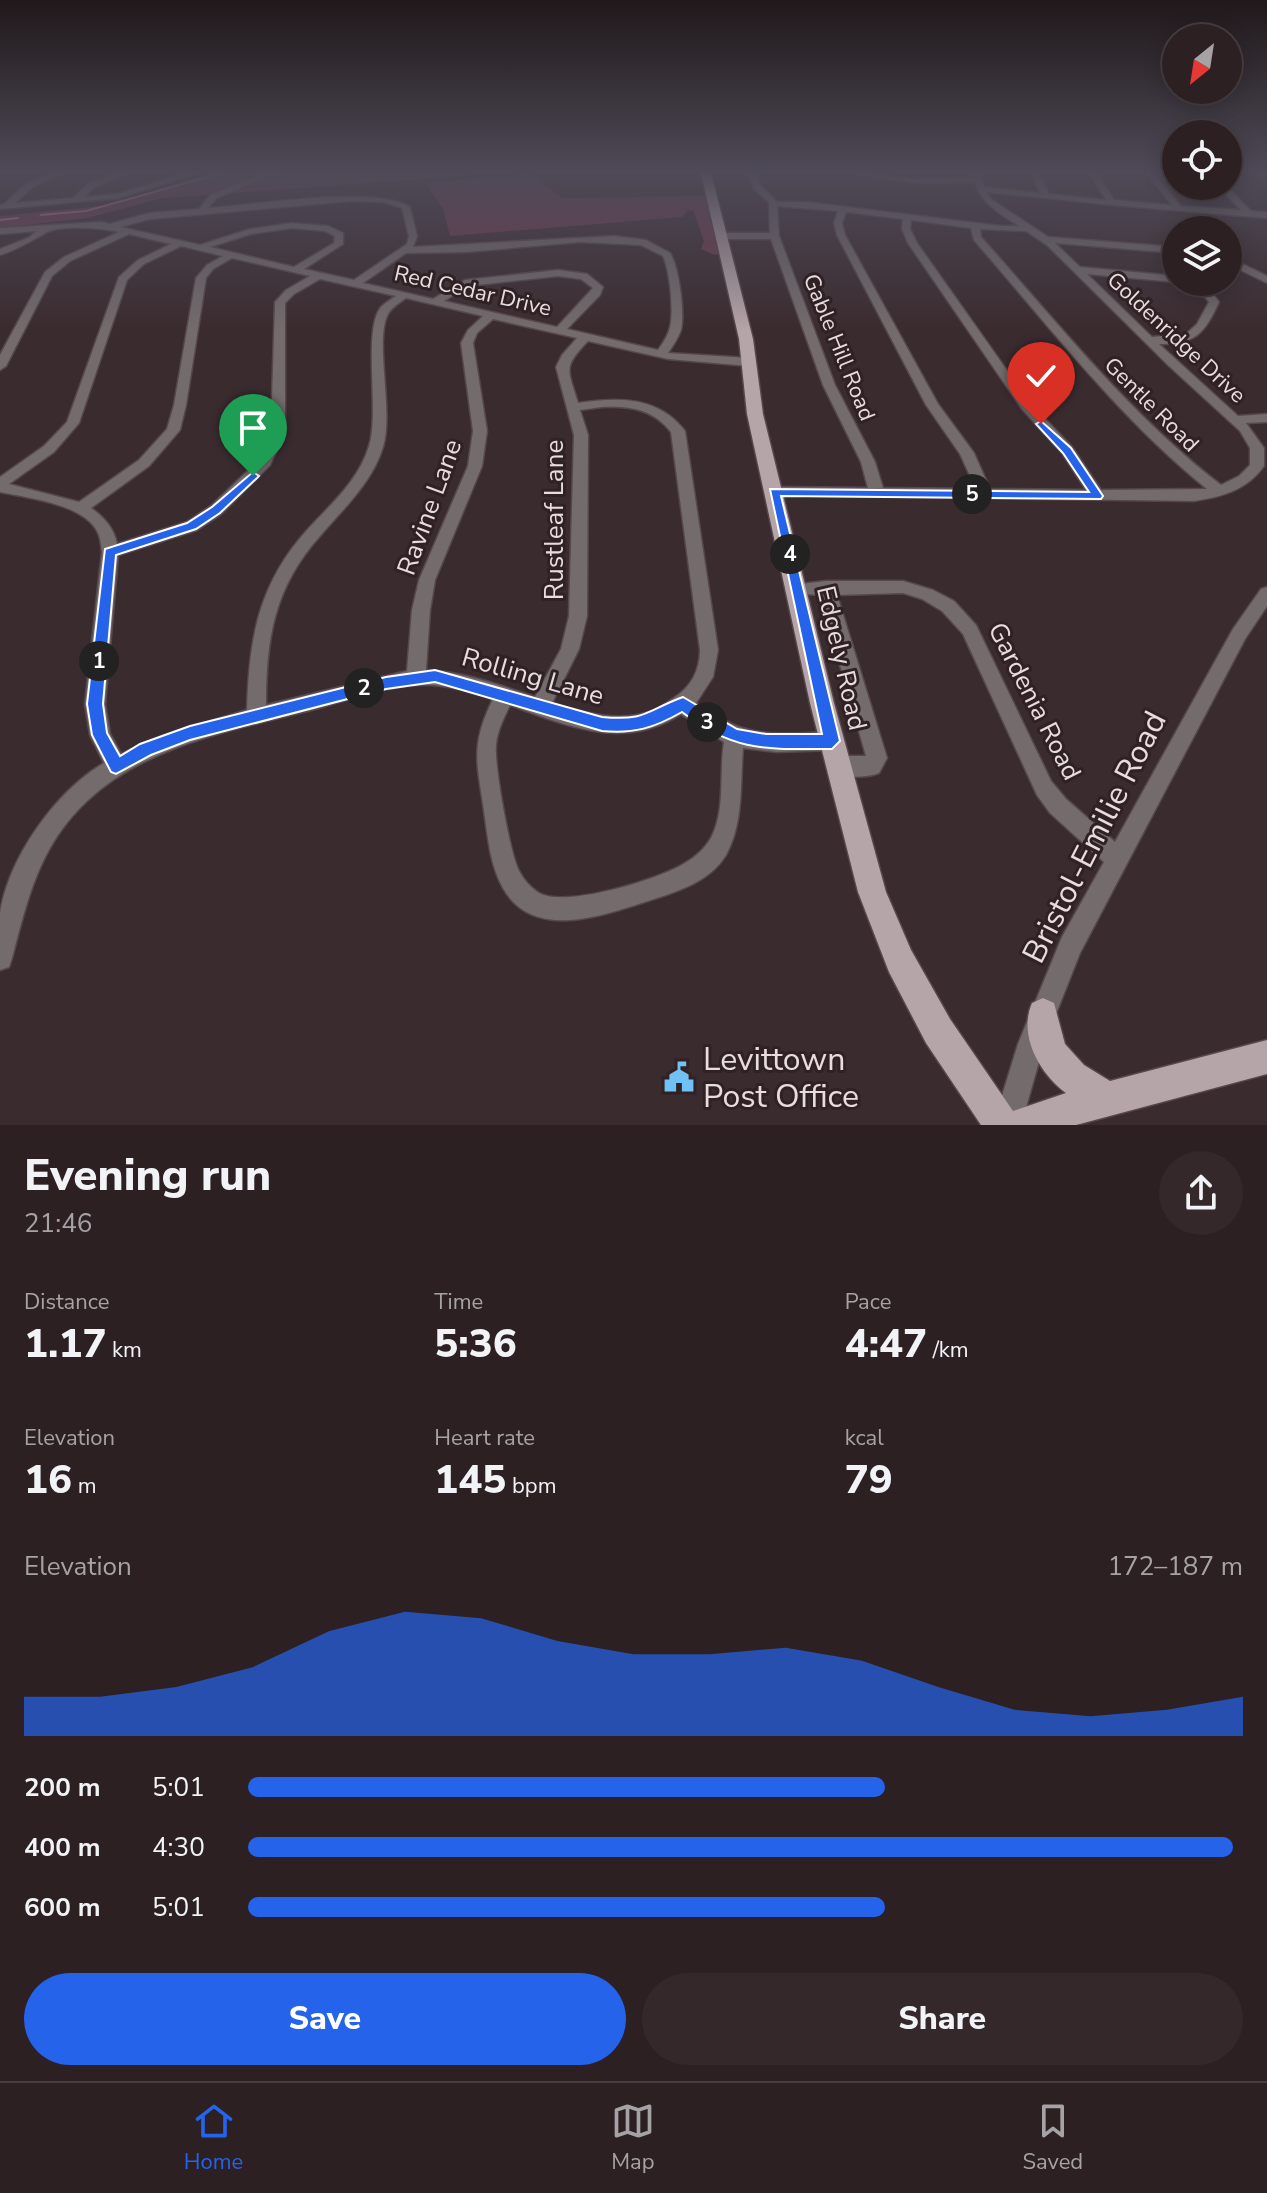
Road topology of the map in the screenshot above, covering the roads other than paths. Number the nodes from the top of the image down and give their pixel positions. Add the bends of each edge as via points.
1 (43, 226) edge
2 (68, 226) edge
3 (98, 226) edge
4 (115, 226) edge
5 (411, 226) edge
6 (719, 226) edge
7 (775, 226) edge
8 (839, 226) edge
9 (906, 226) edge
10 (971, 226) edge
11 (975, 226) junction
12 (1026, 226) edge
13 (49, 227) junction
14 (110, 227) junction
15 (1030, 228) junction
16 (128, 231) junction
17 (722, 236) junction
18 (775, 236) junction
19 (1047, 240) junction
20 (180, 243) junction
21 (201, 248) junction
22 (1162, 249) edge
23 (407, 250) junction
24 (0, 252) edge
25 (231, 255) junction
26 (1242, 267) edge
27 (295, 270) junction
28 (1077, 270) junction
29 (319, 275) junction
30 (1162, 278) edge
31 (1267, 280) edge
32 (355, 284) junction
33 (404, 295) junction
34 (1210, 296) edge
35 (435, 302) junction
36 (491, 315) junction
37 (559, 331) junction
38 (585, 337) junction
39 (1148, 340) junction
40 (661, 354) junction
41 (749, 362) junction
42 (0, 366) edge
43 (574, 407) junction
44 (1267, 418) edge
45 (1236, 420) junction
46 (1260, 474) edge
47 (0, 485) edge
48 (1219, 491) junction
49 (775, 492) junction
50 (877, 493) junction
51 (985, 494) junction
52 (1097, 496) junction
53 (80, 508) junction
54 (110, 552) junction
55 (826, 587) junction
56 (798, 589) junction
57 (1267, 593) edge
58 (416, 677) junction
59 (505, 695) junction
60 (683, 704) junction
61 (540, 707) junction
62 (256, 716) junction
63 (735, 736) junction
64 (832, 741) junction
65 (116, 766) junction
66 (838, 766) junction
67 (1118, 859) junction
68 (10, 892) edge
69 (0, 958) edge
70 (1043, 1014) junction
71 (1267, 1057) edge
72 (1110, 1099) junction
73 (1004, 1125) edge
74 (1021, 1125) edge

1 - 13 street, Red Cedar Drive
2 - 13 street, Red Cedar Drive
3 - 14 street, Red Cedar Drive
4 - 14 street
5 - 23 street via 413,241
6 - 17 main road, Edgely Road
7 - 18 street, Gable Hill Road
8 - 51 street
9 - 52 street via 1026,406 1067,450
10 - 11 street
11 - 15 street
11 - 48 street, Gentle Road via 977,238 1103,384 1182,464
12 - 15 street, Goldenridge Drive
13 - 24 street
14 - 16 street, Red Cedar Drive
15 - 19 street, Goldenridge Drive
16 - 20 street, Red Cedar Drive
16 - 42 street via 76,254 48,274
17 - 18 street
17 - 41 main road, Edgely Road
18 - 50 street, Gable Hill Road via 829,385 868,462
19 - 22 street
19 - 28 street, Goldenridge Drive
20 - 21 street, Red Cedar Drive
20 - 47 street via 141,262 122,279 73,423 49,449
21 - 25 street, Red Cedar Drive
21 - 27 street via 257,230 319,226 340,235 338,244
23 - 32 street
23 - 40 street via 449,252 602,238 653,245 670,261 677,316 675,335
25 - 27 street, Red Cedar Drive
25 - 53 street via 201,278 173,430 144,463
26 - 31 street
27 - 29 street, Red Cedar Drive
28 - 30 street
28 - 39 street, Goldenridge Drive
29 - 32 street, Red Cedar Drive
29 - 54 street via 287,295 279,308 280,413 265,462 192,526
32 - 33 street, Red Cedar Drive
33 - 35 street, Red Cedar Drive
33 - 62 street via 385,309 380,320 378,434 368,466 290,562 268,603 258,646
34 - 39 street via 1214,302 1189,340
35 - 36 street, Red Cedar Drive
35 - 37 street via 472,281 558,273 589,278 598,287 596,293
36 - 37 street, Red Cedar Drive
36 - 58 street, Ravine Lane via 467,343 480,443 422,597
37 - 38 street, Red Cedar Drive
38 - 40 street, Red Cedar Drive
38 - 43 street, Rustleaf Lane via 562,367
39 - 45 street, Goldenridge Drive
40 - 41 street, Red Cedar Drive
41 - 49 main road, Edgely Road via 755,414
43 - 60 street, Rolling Lane via 612,402 643,407 663,415 678,431 709,657 700,683
43 - 61 street, Rustleaf Lane via 582,459 578,616 570,649
44 - 45 street
45 - 46 street, Goldenridge Drive via 1257,448
46 - 48 street, Goldenridge Drive
47 - 53 street
48 - 52 street, Goldenridge Drive
49 - 50 street, Goldenridge Drive
49 - 56 main road, Edgely Road
50 - 51 street, Goldenridge Drive
51 - 52 street, Goldenridge Drive
53 - 54 street via 107,529
54 - 65 street via 95,704 100,735
55 - 56 street, Gardenia Road
55 - 66 street via 877,758 872,766
55 - 67 street, Gardenia Road via 903,587 948,606 970,630 1044,788
56 - 64 main road, Edgely Road
57 - 67 street, Bristol-Emilie Road via 1239,634
58 - 59 street, Rolling Lane via 447,678
58 - 62 street, Rolling Lane
59 - 61 street, Rolling Lane
59 - 63 street via 485,750 502,860 516,889 548,908 568,910 604,902 684,876 709,861 729,817
60 - 61 street, Rolling Lane via 649,723 626,726
60 - 63 street
62 - 65 street, Rolling Lane via 190,733
63 - 64 street
64 - 66 main road, Edgely Road
65 - 68 street, Rolling Lane via 49,829
66 - 73 main road, Edgely Road via 872,892 900,961 938,1031
67 - 70 street, Bristol-Emilie Road via 1071,946
68 - 69 street, Rolling Lane
70 - 72 main road via 1045,1040 1060,1065 1087,1090
70 - 73 street, Bristol-Emilie Road
71 - 72 main road
72 - 74 main road

